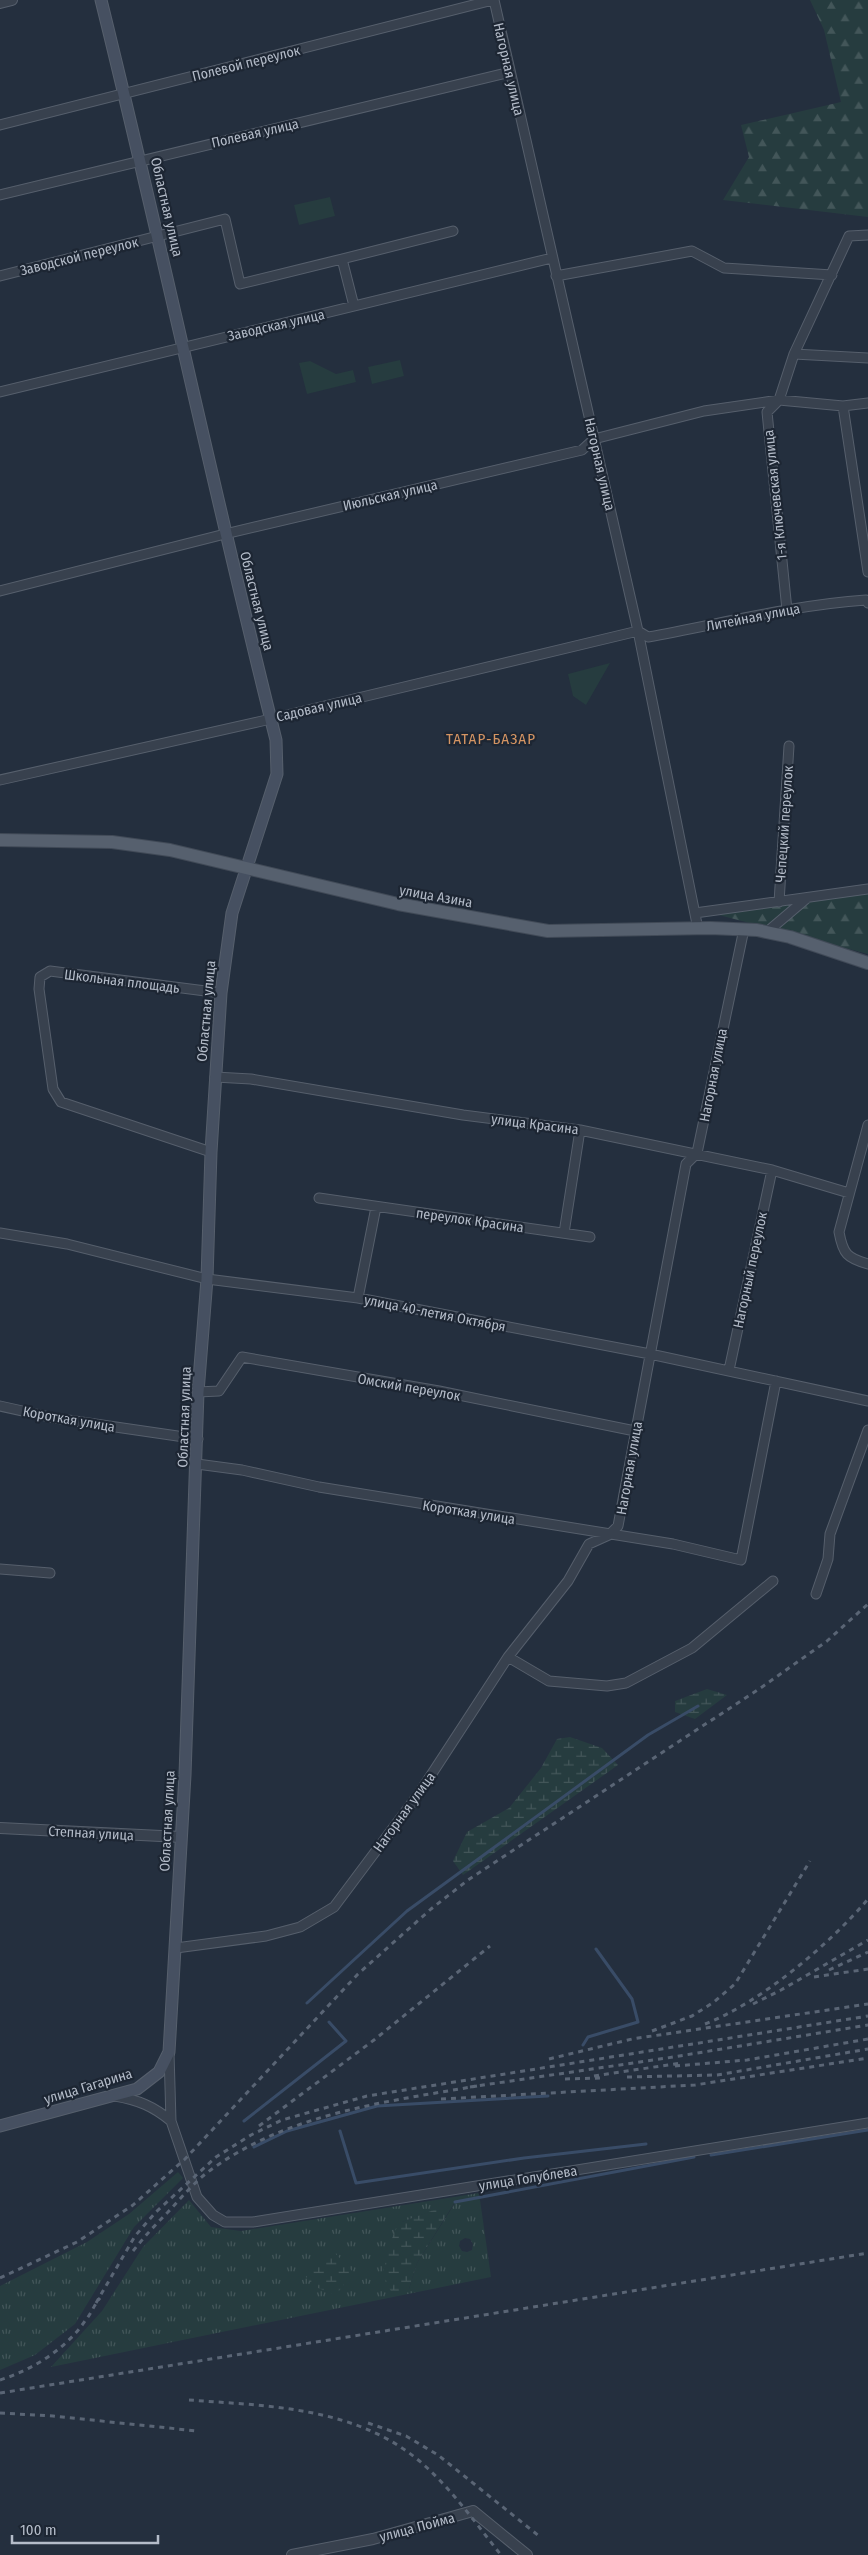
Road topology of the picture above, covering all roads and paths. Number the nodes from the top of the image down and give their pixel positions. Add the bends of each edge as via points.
1 (12, 0) edge
2 (101, 0) edge
3 (493, 0) edge
4 (0, 3) edge
5 (510, 72) junction
6 (124, 94) junction
7 (0, 125) edge
8 (141, 160) junction
9 (0, 195) edge
10 (453, 232) dead end
11 (868, 235) edge
12 (158, 236) junction
13 (552, 258) junction
14 (342, 259) junction
15 (832, 275) junction
16 (0, 276) edge
17 (556, 276) junction
18 (354, 306) junction
19 (185, 348) junction
20 (794, 354) junction
21 (868, 358) edge
22 (0, 392) edge
23 (779, 400) junction
24 (868, 403) edge
25 (843, 406) junction
26 (594, 439) junction
27 (225, 534) junction
28 (868, 572) edge
29 (0, 591) edge
30 (868, 599) edge
31 (787, 610) junction
32 (638, 631) junction
33 (271, 719) junction
34 (789, 746) dead end
35 (0, 780) edge
36 (0, 840) edge
37 (247, 870) junction
38 (868, 889) edge
39 (807, 898) junction
40 (779, 902) junction
41 (695, 913) junction
42 (698, 929) junction
43 (744, 929) junction
44 (767, 932) junction
45 (868, 963) edge
46 (221, 993) junction
47 (216, 1076) junction
48 (868, 1124) edge
49 (580, 1130) junction
50 (211, 1152) junction
51 (697, 1153) junction
52 (772, 1170) junction
53 (850, 1193) junction
54 (319, 1198) dead end
55 (376, 1207) junction
56 (0, 1233) edge
57 (564, 1233) junction
58 (590, 1237) dead end
59 (868, 1266) edge
60 (207, 1279) junction
61 (358, 1298) junction
62 (650, 1354) junction
63 (729, 1370) junction
64 (776, 1381) junction
65 (198, 1392) junction
66 (868, 1402) edge
67 (0, 1406) edge
68 (868, 1430) edge
69 (635, 1431) junction
70 (198, 1440) junction
71 (197, 1464) junction
72 (609, 1535) junction
73 (0, 1569) edge
74 (50, 1573) dead end
75 (773, 1581) dead end
76 (816, 1594) dead end
77 (508, 1657) junction
78 (0, 1828) edge
79 (181, 1837) junction
80 (176, 1948) junction
81 (169, 2052) junction
82 (114, 2096) junction
83 (171, 2121) junction
84 (868, 2123) edge
85 (0, 2126) edge
86 (292, 2555) edge
87 (527, 2555) edge

1 - 4 street
2 - 6 main road, Областная улица
3 - 5 street, Нагорная улица
3 - 6 street, Полевой переулок
5 - 8 street, Полевая улица
5 - 13 street, Нагорная улица
6 - 7 street, Полевой переулок
6 - 8 main road, Областная улица
8 - 9 street, Полевая улица
8 - 12 main road, Областная улица
10 - 14 street
11 - 15 street, 1-я Ключевская улица via 849,236
12 - 14 street, Заводской переулок via 225,219 240,284
12 - 16 street, Заводской переулок
12 - 19 main road, Областная улица
13 - 17 street, Нагорная улица
13 - 18 street, Заводская улица
14 - 18 street
15 - 17 street via 724,268 692,251
15 - 20 street, 1-я Ключевская улица
17 - 26 street, Нагорная улица
18 - 19 street, Заводская улица
19 - 22 street, Заводская улица
19 - 27 main road, Областная улица
20 - 21 street
20 - 23 street, 1-я Ключевская улица
23 - 25 street, Июльская улица
23 - 26 street, Июльская улица via 704,411
23 - 31 street, 1-я Ключевская улица via 767,412
24 - 25 street, Июльская улица
25 - 28 street
26 - 27 street, Июльская улица via 582,450
26 - 32 street, Нагорная улица
27 - 29 street, Июльская улица
27 - 33 main road, Областная улица
30 - 31 street, Литейная улица
31 - 32 street, Литейная улица via 648,637
32 - 33 street, Садовая улица
32 - 41 street, Нагорная улица
33 - 35 street, Садовая улица
33 - 37 main road, Областная улица via 276,740 277,774
34 - 40 street, Чепецкий переулок
36 - 37 main road, улица Азина via 112,842 170,850
37 - 42 main road, улица Азина via 398,904 548,931
37 - 46 main road, Областная улица via 232,913
38 - 39 street
39 - 40 street
39 - 44 street
40 - 41 street
41 - 42 street, Нагорная улица
42 - 43 main road, улица Азина
43 - 44 main road, улица Азина
43 - 51 street, Нагорная улица
44 - 45 main road, улица Азина
46 - 47 main road, Областная улица
46 - 50 street, Школьная площадь via 50,971 40,977 39,989 53,1089 62,1102
47 - 49 street, улица Красина via 251,1078 463,1115
47 - 50 main road, Областная улица
48 - 53 street
49 - 51 street, улица Красина
49 - 57 street
50 - 60 main road, Областная улица
51 - 52 street, улица Красина
51 - 62 street, Нагорная улица via 686,1164
52 - 53 street, улица Красина
52 - 63 street, Нагорный переулок
53 - 59 street via 839,1232 842,1247 850,1258
54 - 55 street, переулок Красина
55 - 57 street, переулок Красина
55 - 61 street
56 - 60 street, улица 40-летия Октября via 67,1244
57 - 58 street, переулок Красина
60 - 61 street, улица 40-летия Октября
60 - 65 main road, Областная улица
61 - 62 street, улица 40-летия Октября
62 - 63 street, улица 40-летия Октября
62 - 69 street, Нагорная улица
63 - 64 street, улица 40-летия Октября
64 - 66 street, улица 40-летия Октября
64 - 72 street, Короткая улица via 742,1560 673,1544
65 - 69 street, Омский переулок via 219,1391 242,1358 439,1391
65 - 70 main road, Областная улица
67 - 70 street, Короткая улица via 54,1418
68 - 76 street via 830,1534 828,1559
69 - 72 street, Нагорная улица via 618,1526
70 - 71 main road, Областная улица
71 - 72 street, Короткая улица
71 - 79 main road, Областная улица
72 - 77 street, Нагорная улица via 589,1544 568,1581
73 - 74 street
75 - 77 street via 692,1648 626,1683 607,1686 549,1681
77 - 80 street, Нагорная улица via 420,1792 334,1907 300,1927 266,1936
78 - 79 street, Степная улица
79 - 80 main road, Областная улица
80 - 81 main road, Областная улица
81 - 82 main road, улица Гагарина via 159,2072 150,2081
81 - 83 street
82 - 83 street via 138,2100 156,2108
82 - 85 main road, улица Гагарина
83 - 84 street, улица Голублева via 198,2197 213,2215 225,2222 253,2222
86 - 87 street, улица Пойма via 418,2528 473,2512

